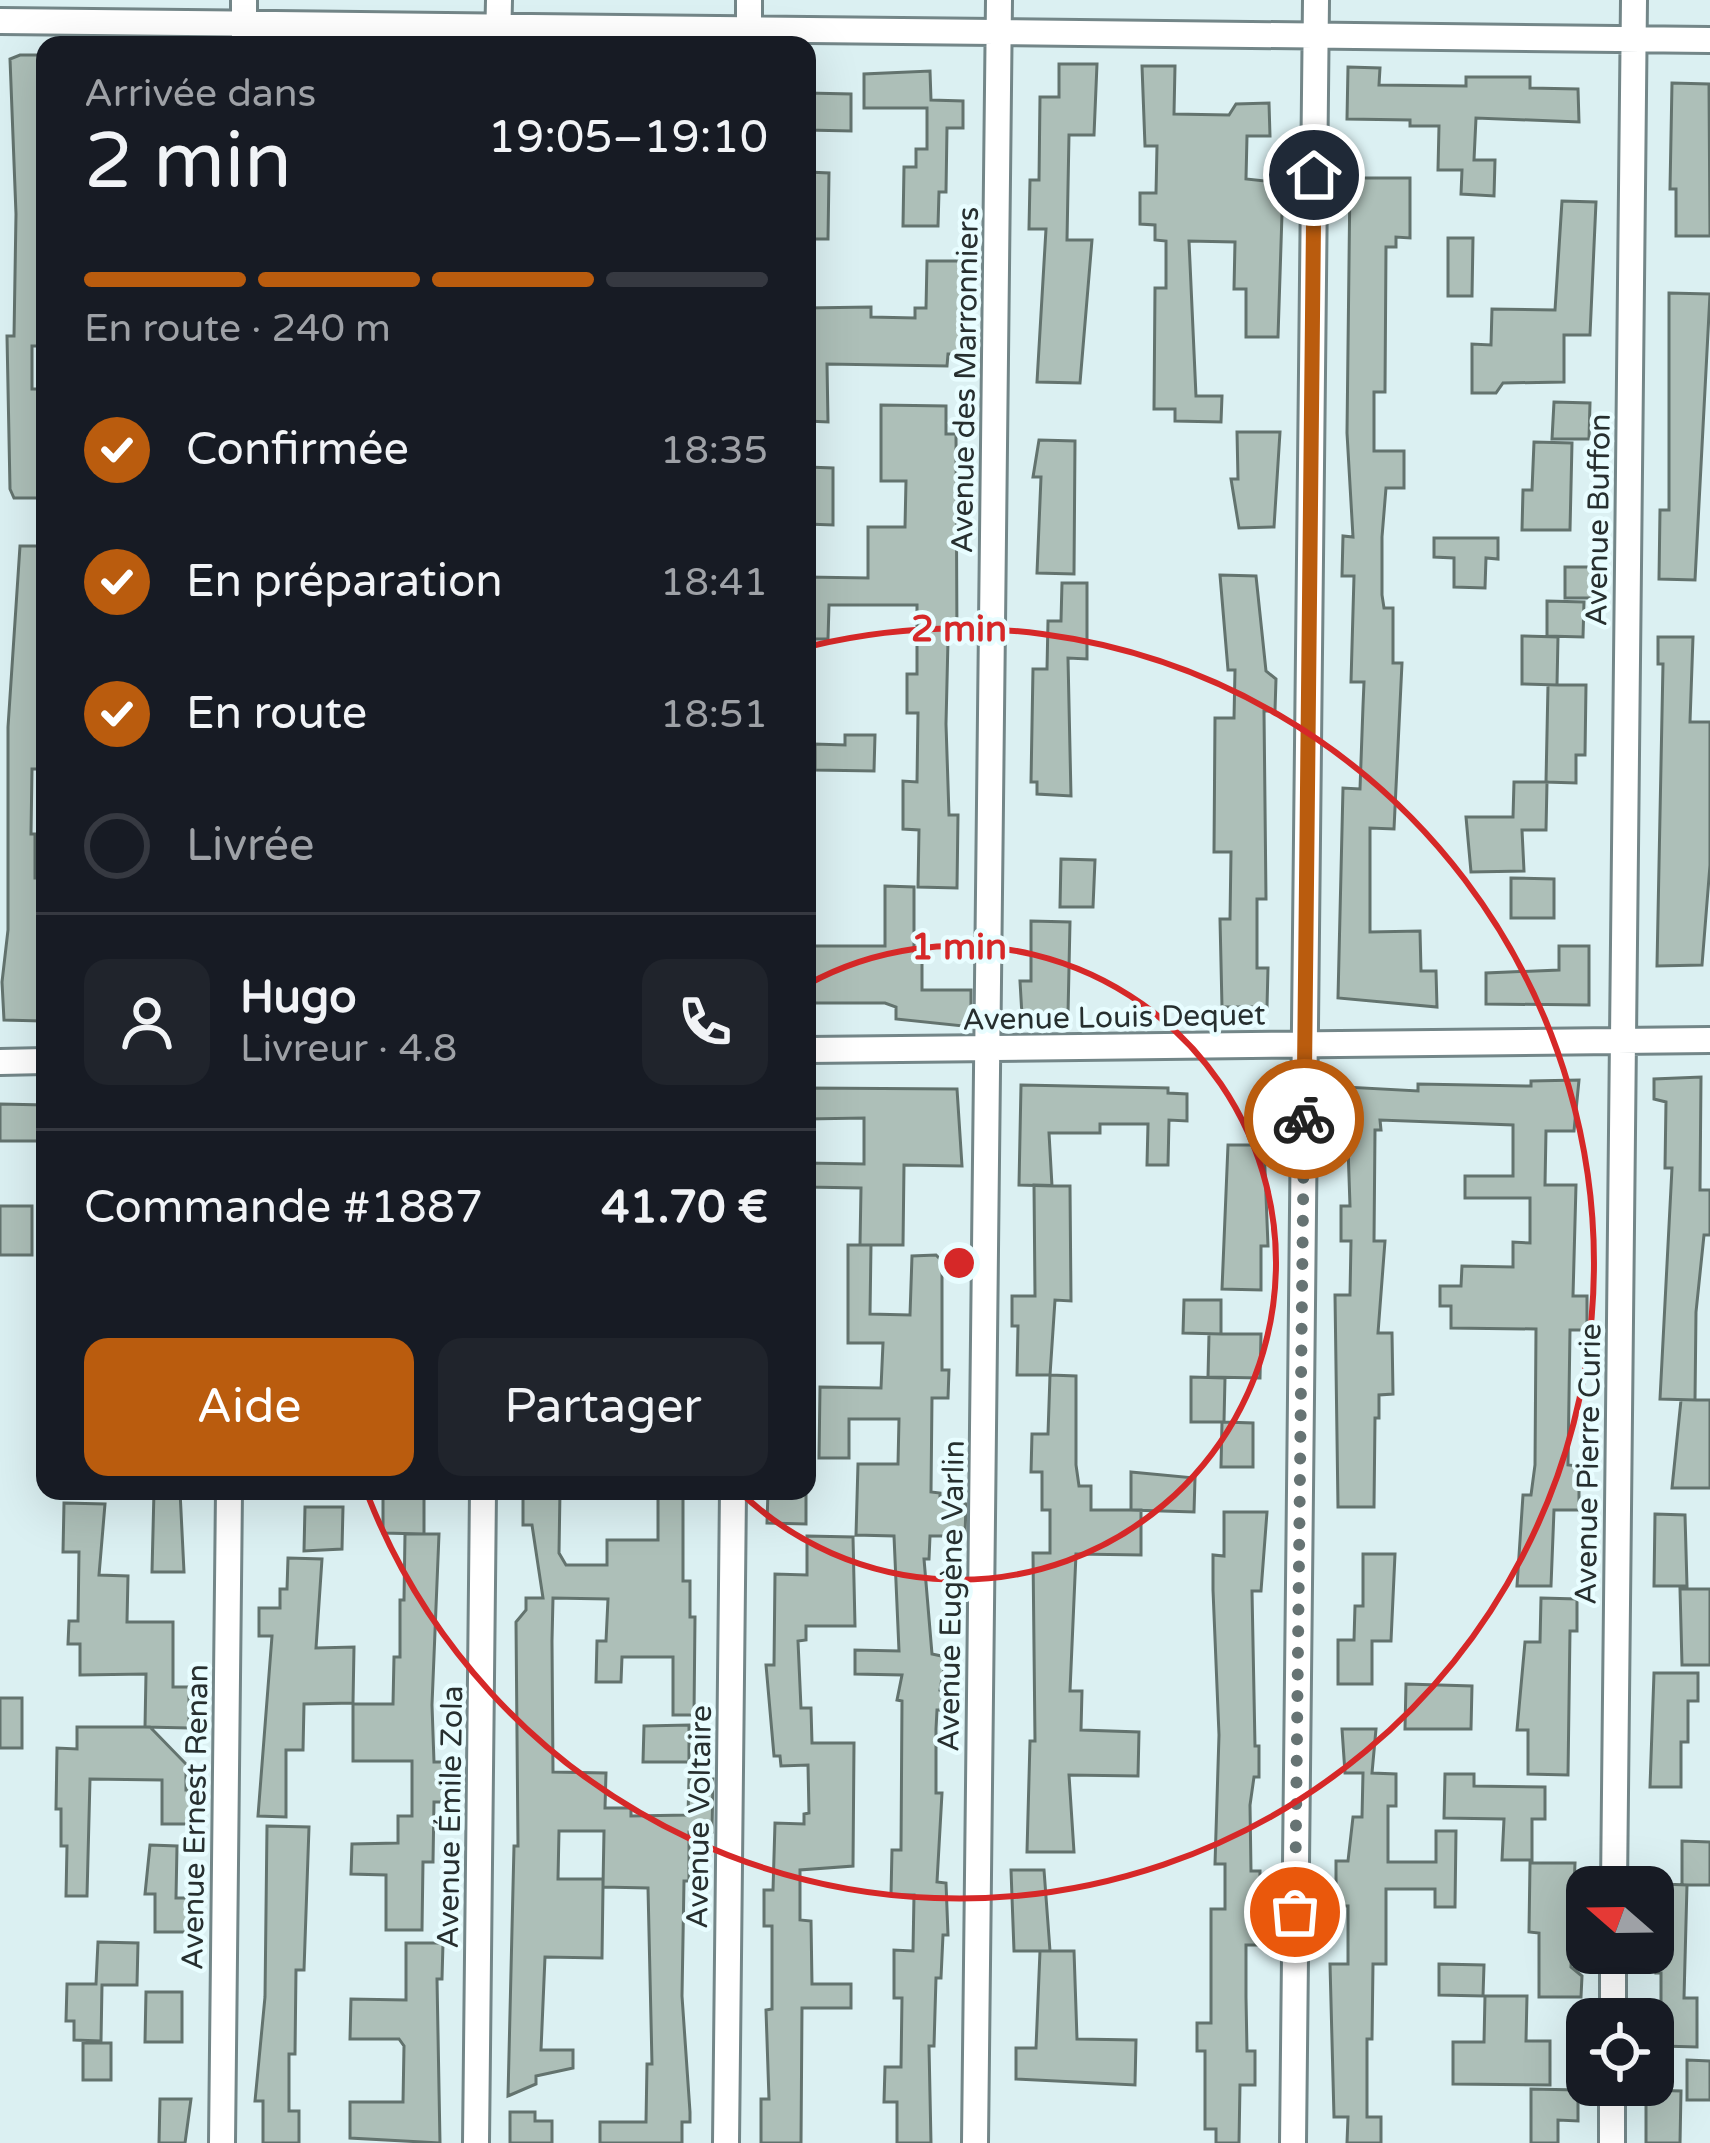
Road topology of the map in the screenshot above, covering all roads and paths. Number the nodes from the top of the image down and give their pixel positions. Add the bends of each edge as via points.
1 (499, 0) edge
2 (749, 0) edge
3 (1000, 0) edge
4 (1316, 0) edge
5 (1634, 0) edge
6 (0, 21) edge
7 (244, 24) edge
8 (999, 32) junction
9 (1316, 34) junction
10 (498, 36) edge
11 (749, 36) edge
12 (816, 36) edge
13 (1634, 39) junction
14 (1710, 40) edge
15 (1710, 1040) edge
16 (1622, 1041) junction
17 (1305, 1044) junction
18 (987, 1049) junction
19 (816, 1050) edge
20 (36, 1061) edge
21 (0, 1062) edge
22 (229, 1500) edge
23 (483, 1500) edge
24 (733, 1500) edge
25 (1614, 1866) edge
26 (1612, 2106) edge
27 (222, 2143) edge
28 (476, 2143) edge
29 (726, 2143) edge
30 (975, 2143) edge
31 (1293, 2143) edge
32 (1612, 2143) edge

1 - 10 street
2 - 11 street
3 - 8 street, Avenue des Marronniers
4 - 9 street
5 - 13 street, Avenue Buffon
6 - 7 street
7 - 10 street
8 - 9 street
8 - 12 street
8 - 18 street, Avenue des Marronniers
9 - 13 street
9 - 17 street
13 - 14 street
13 - 16 street, Avenue Buffon
15 - 16 street, Avenue Louis Dequet
16 - 17 street, Avenue Louis Dequet
16 - 25 street, Avenue Pierre Curie
17 - 18 street, Avenue Louis Dequet
17 - 31 street
18 - 19 street, Avenue Louis Dequet
18 - 30 street, Avenue Eugène Varlin
20 - 21 street
22 - 27 street, Avenue Ernest Renan
23 - 28 street, Avenue Émile Zola
24 - 29 street, Avenue Voltaire
26 - 32 street

